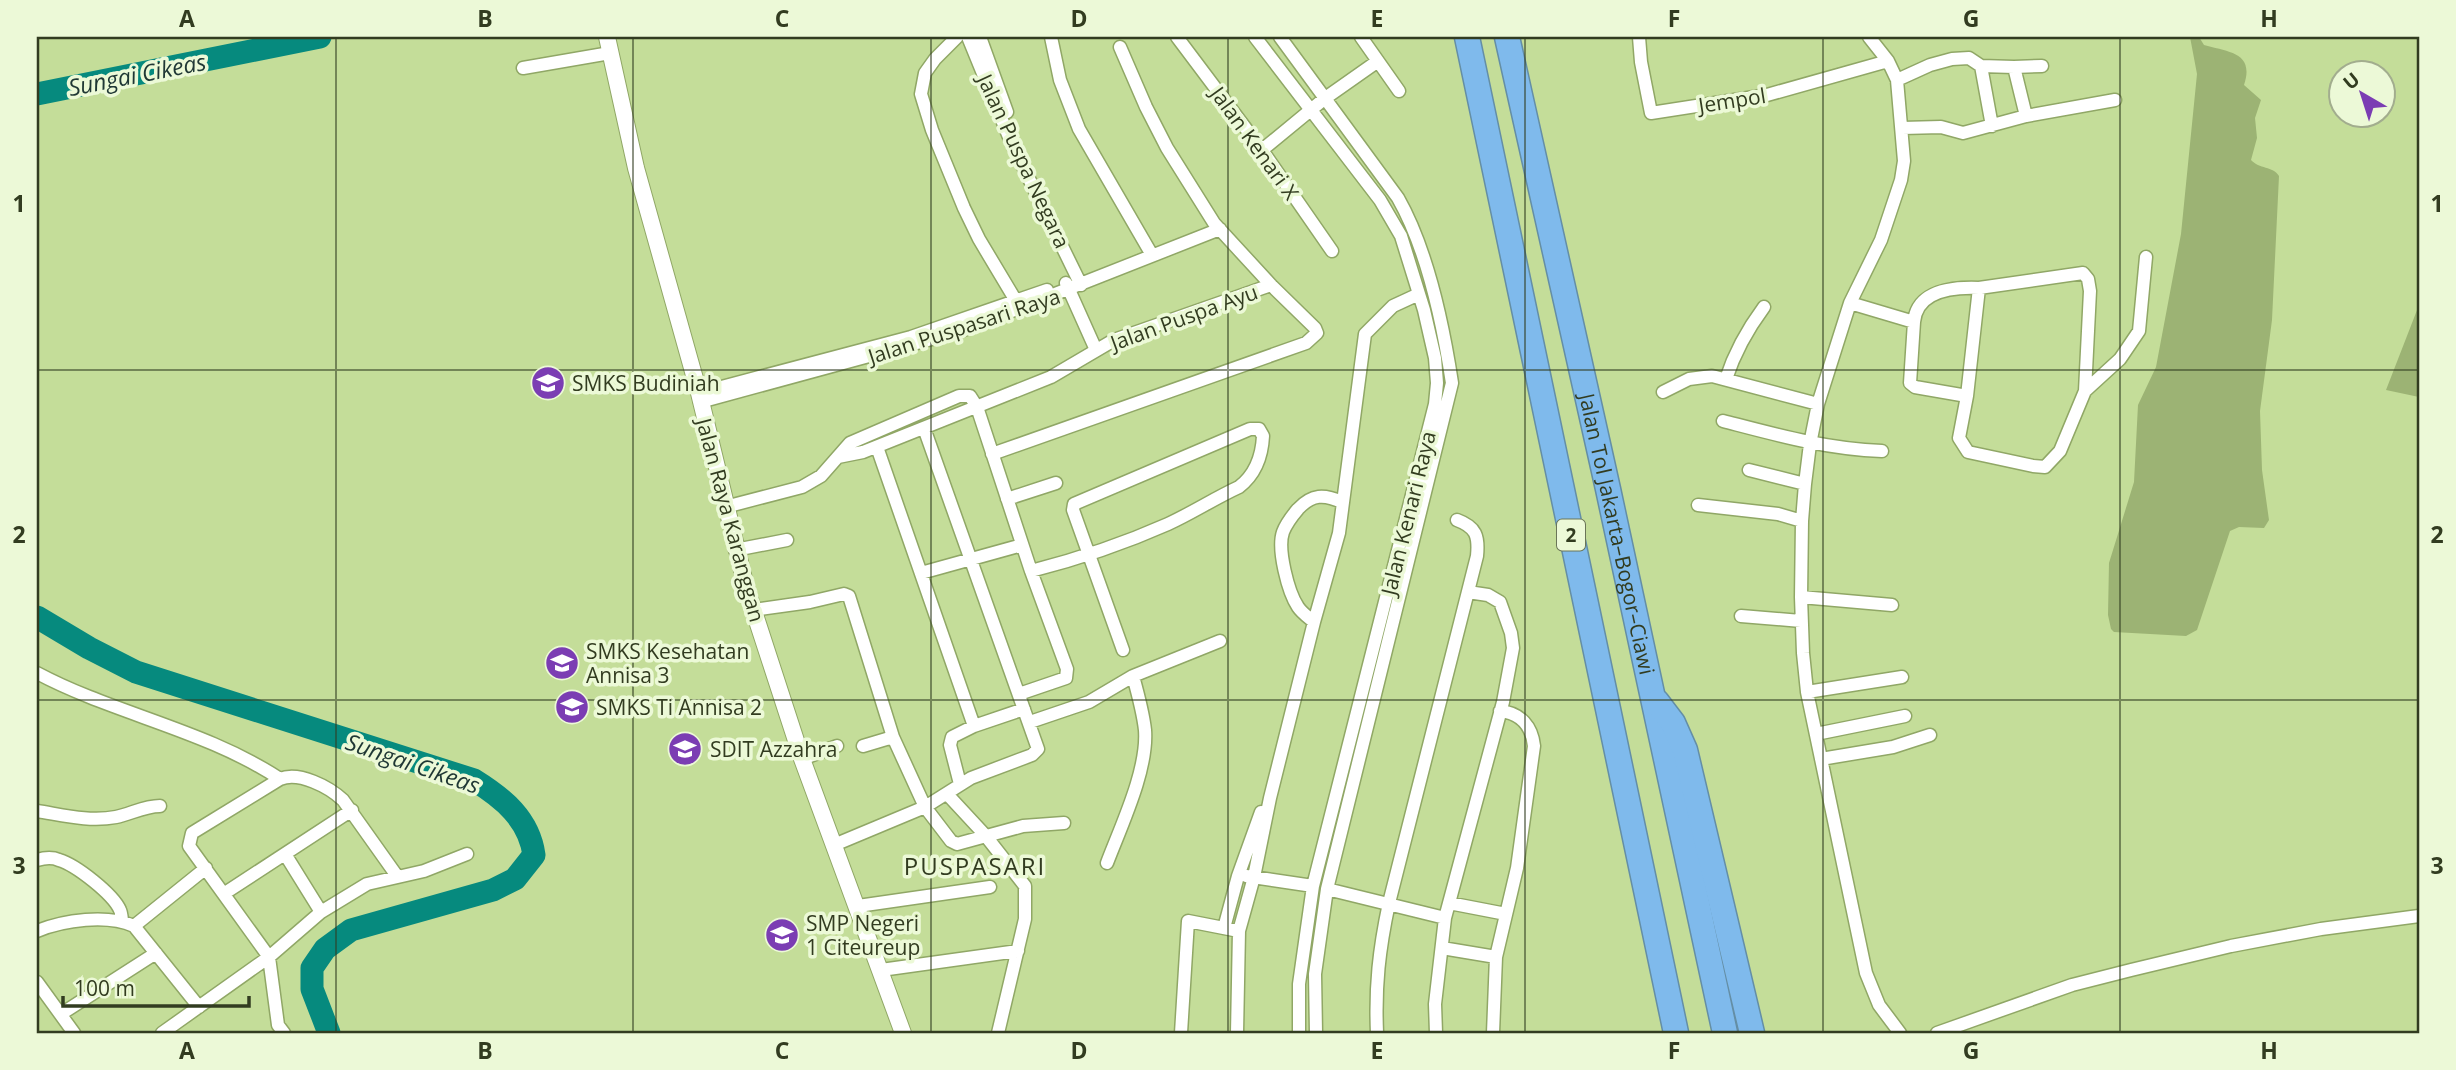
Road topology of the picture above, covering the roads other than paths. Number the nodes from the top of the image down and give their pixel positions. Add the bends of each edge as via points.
1 (607, 37) edge
2 (957, 37) edge
3 (968, 37) edge
4 (980, 37) edge
5 (1051, 37) edge
6 (1177, 37) edge
7 (1255, 37) edge
8 (1280, 37) edge
9 (1361, 37) edge
10 (1467, 37) edge
11 (1507, 37) edge
12 (1639, 37) edge
13 (1869, 37) edge
14 (1371, 42) edge
15 (1120, 47) dead end
16 (610, 53) junction
17 (1378, 61) junction
18 (1888, 61) junction
19 (1981, 66) junction
20 (2042, 66) dead end
21 (2014, 67) junction
22 (523, 68) dead end
23 (1897, 80) junction
24 (1399, 91) dead end
25 (1324, 99) junction
26 (2115, 100) dead end
27 (1310, 110) junction
28 (2026, 116) junction
29 (1992, 126) junction
30 (1902, 128) junction
31 (1015, 140) junction
32 (1262, 150) junction
33 (1217, 226) junction
34 (1332, 251) dead end
35 (1151, 252) junction
36 (2146, 257) dead end
37 (1078, 282) junction
38 (1271, 285) junction
39 (1979, 288) junction
40 (1419, 294) junction
41 (1850, 303) junction
42 (1018, 305) junction
43 (1764, 307) dead end
44 (1430, 309) junction
45 (1914, 322) junction
46 (1096, 350) junction
47 (1726, 379) junction
48 (2085, 391) junction
49 (1663, 392) dead end
50 (1967, 396) junction
51 (700, 398) junction
52 (1818, 404) junction
53 (977, 407) junction
54 (1723, 421) dead end
55 (924, 428) junction
56 (1810, 444) junction
57 (877, 447) junction
58 (1882, 451) dead end
59 (992, 454) junction
60 (838, 457) junction
61 (1749, 470) dead end
62 (1056, 483) dead end
63 (1805, 484) junction
64 (1007, 499) junction
65 (1342, 502) junction
66 (1698, 505) dead end
67 (725, 507) junction
68 (1457, 520) dead end
69 (1802, 520) junction
70 (788, 540) dead end
71 (1022, 545) junction
72 (735, 550) junction
73 (1088, 556) junction
74 (971, 560) junction
75 (1031, 571) junction
76 (921, 573) junction
77 (1468, 592) junction
78 (1801, 597) junction
79 (1892, 605) dead end
80 (753, 610) junction
81 (1741, 616) dead end
82 (1801, 621) junction
83 (1314, 622) junction
84 (1220, 641) dead end
85 (1123, 650) dead end
86 (37, 673) edge
87 (1133, 676) junction
88 (1902, 677) dead end
89 (1807, 692) junction
90 (1020, 694) junction
91 (1651, 696) junction
92 (1500, 711) junction
93 (1027, 715) junction
94 (1905, 716) dead end
95 (1362, 724) junction
96 (974, 726) junction
97 (1816, 734) junction
98 (1930, 735) dead end
99 (892, 737) junction
100 (836, 746) dead end
101 (863, 746) dead end
102 (802, 759) junction
103 (1821, 759) junction
104 (280, 779) junction
105 (960, 784) junction
106 (947, 794) junction
107 (1270, 798) junction
108 (160, 806) dead end
109 (925, 807) junction
110 (352, 810) junction
111 (37, 811) edge
112 (1064, 822) dead end
113 (985, 835) junction
114 (834, 845) junction
115 (285, 854) junction
116 (467, 854) dead end
117 (37, 860) edge
118 (1107, 863) dead end
119 (206, 868) junction
120 (397, 876) junction
121 (1238, 876) junction
122 (1254, 877) junction
123 (1312, 886) junction
124 (990, 887) dead end
125 (1327, 889) junction
126 (225, 893) junction
127 (1389, 903) junction
128 (1449, 903) junction
129 (858, 906) junction
130 (321, 912) junction
131 (1506, 914) junction
132 (2419, 916) edge
133 (1446, 918) junction
134 (128, 924) junction
135 (1224, 928) junction
136 (37, 931) edge
137 (1239, 931) junction
138 (1442, 948) junction
139 (1018, 951) junction
140 (156, 953) junction
141 (270, 957) junction
142 (1496, 957) junction
143 (881, 970) junction
144 (37, 982) edge
145 (199, 1007) junction
146 (61, 1014) junction
147 (281, 1029) edge
148 (74, 1033) edge
149 (162, 1033) edge
150 (267, 1033) edge
151 (903, 1033) edge
152 (998, 1033) edge
153 (1181, 1033) edge
154 (1237, 1033) edge
155 (1299, 1033) edge
156 (1315, 1033) edge
157 (1377, 1033) edge
158 (1436, 1033) edge
159 (1493, 1033) edge
160 (1676, 1033) edge
161 (1725, 1033) edge
162 (1752, 1033) edge
163 (1900, 1033) edge
164 (1937, 1033) edge

1 - 16 street, Jalan Raya Karanggan
2 - 42 street via 925,73 921,94 964,208
3 - 31 street, Jalan Puspa Negara
4 - 31 street, Jalan Puspa Negara
5 - 35 street via 1060,80 1079,129
6 - 32 street, Jalan Kenari X
7 - 27 street, Jalan Kenari Raya
8 - 25 street, Jalan Kenari Raya
9 - 14 street
10 - 160 highway, 2
11 - 91 highway, Jalan Tol Jakarta–Bogor–Ciawi / 2
12 - 18 street, Jempol via 1651,113 1767,95
13 - 18 street
14 - 17 street
15 - 33 street via 1167,148
16 - 22 street
16 - 51 street, Jalan Raya Karanggan via 636,168
17 - 24 street
17 - 25 street
18 - 23 street
19 - 21 street
19 - 23 street via 1969,58 1952,59
19 - 29 street
20 - 21 street
21 - 28 street
23 - 30 street
25 - 27 street
25 - 44 street, Jalan Kenari Raya via 1406,212 1420,249
26 - 28 street
27 - 32 street
27 - 40 street, Jalan Kenari Raya via 1390,214
28 - 29 street
29 - 30 street via 1963,133 1941,127
30 - 41 street via 1904,161 1896,200
31 - 37 street, Jalan Puspa Negara
32 - 34 street, Jalan Kenari X
33 - 35 street, Jalan Puspasari Raya
33 - 38 street
35 - 37 street, Jalan Puspasari Raya
36 - 48 street via 2139,331 2120,359
37 - 42 street, Jalan Puspasari Raya
37 - 46 street, Jalan Puspa Ayu
38 - 46 street, Jalan Puspa Ayu
38 - 59 street via 1315,328 1315,337
39 - 45 street via 1935,292 1921,304
39 - 48 street via 2083,273 2090,290
39 - 50 street
40 - 44 street, Jalan Kenari Raya
40 - 65 street via 1393,306 1365,334
41 - 45 street
41 - 52 street
42 - 51 street, Jalan Puspasari Raya
43 - 47 street via 1734,353
44 - 95 street, Jalan Kenari Raya via 1436,427
45 - 50 street via 1910,383
46 - 53 street, Jalan Puspa Ayu via 1051,377
47 - 49 street via 1689,379
47 - 52 street
48 - 50 street via 2060,451 2048,466 2039,467 1968,452 1959,438
51 - 67 street, Jalan Raya Karanggan
52 - 56 street
53 - 55 street, Jalan Puspa Ayu
53 - 59 street
53 - 60 street via 970,396 959,396 857,439
54 - 56 street
55 - 57 street, Jalan Puspa Ayu
55 - 74 street
56 - 58 street
56 - 63 street
57 - 60 street, Jalan Puspa Ayu
57 - 76 street
59 - 64 street
60 - 67 street via 802,488
61 - 63 street
62 - 64 street
63 - 69 street
64 - 71 street
65 - 83 street via 1339,533
65 - 83 street via 1316,496 1297,511 1282,534 1290,591 1299,609
66 - 69 street
67 - 72 street, Jalan Raya Karanggan
68 - 77 street via 1473,528 1478,541
69 - 78 street
70 - 72 street
71 - 74 street
71 - 75 street
72 - 80 street, Jalan Raya Karanggan
73 - 73 street via 1073,510 1075,502 1250,429 1262,433 1262,447 1249,480 1170,523
73 - 75 street
73 - 85 street
74 - 76 street
74 - 90 street
75 - 90 street via 1067,675
76 - 96 street
77 - 92 street via 1497,599 1511,633 1513,648
77 - 127 street
78 - 79 street
78 - 82 street
80 - 99 street via 849,596
80 - 102 street, Jalan Raya Karanggan
81 - 82 street
82 - 89 street
83 - 107 street
84 - 87 street
86 - 104 street via 254,763
87 - 93 street via 1088,702
87 - 118 street via 1145,734 1142,759
88 - 89 street
89 - 97 street
90 - 93 street
91 - 161 highway, Jalan Tol Jakarta–Bogor–Ciawi / 2
91 - 162 highway via 1673,723 1685,750
92 - 128 street
92 - 131 street via 1513,712 1522,720 1534,746
93 - 96 street
93 - 105 street via 1038,747 1035,754
94 - 97 street
95 - 123 street, Jalan Kenari Raya
95 - 125 street, Jalan Kenari Raya
96 - 105 street via 950,740
97 - 103 street
98 - 103 street via 1893,747
99 - 101 street
99 - 109 street
100 - 102 street
102 - 114 street, Jalan Raya Karanggan
103 - 163 street via 1866,972 1880,1005
104 - 110 street via 301,778 333,791
104 - 119 street via 192,833 189,846
105 - 106 street
106 - 109 street
106 - 113 street
107 - 121 street
107 - 122 street
108 - 111 street via 83,819
109 - 113 street via 954,843
109 - 114 street
110 - 115 street
110 - 120 street
112 - 113 street
113 - 139 street via 1025,886 1026,919
114 - 129 street, Jalan Raya Karanggan
115 - 126 street
115 - 130 street
116 - 120 street
117 - 134 street via 57,858 71,865 99,886
119 - 126 street
119 - 134 street
120 - 130 street via 367,884
121 - 122 street
121 - 135 street
122 - 123 street
122 - 137 street
123 - 155 street, Jalan Kenari Raya via 1299,984
124 - 129 street
125 - 127 street
125 - 156 street, Jalan Kenari Raya via 1315,974
126 - 141 street
127 - 133 street
127 - 157 street via 1378,953
128 - 131 street
128 - 133 street
129 - 143 street, Jalan Raya Karanggan
130 - 141 street
131 - 142 street
132 - 164 street via 2321,929 2131,970 2073,985
133 - 138 street
134 - 136 street via 75,922
134 - 140 street
135 - 137 street
135 - 153 street via 1188,921
137 - 154 street
138 - 142 street
138 - 158 street
139 - 143 street
139 - 152 street
140 - 145 street
140 - 146 street
141 - 145 street
141 - 147 street
142 - 159 street
143 - 151 street, Jalan Raya Karanggan
144 - 146 street
145 - 149 street
146 - 148 street
147 - 150 street

